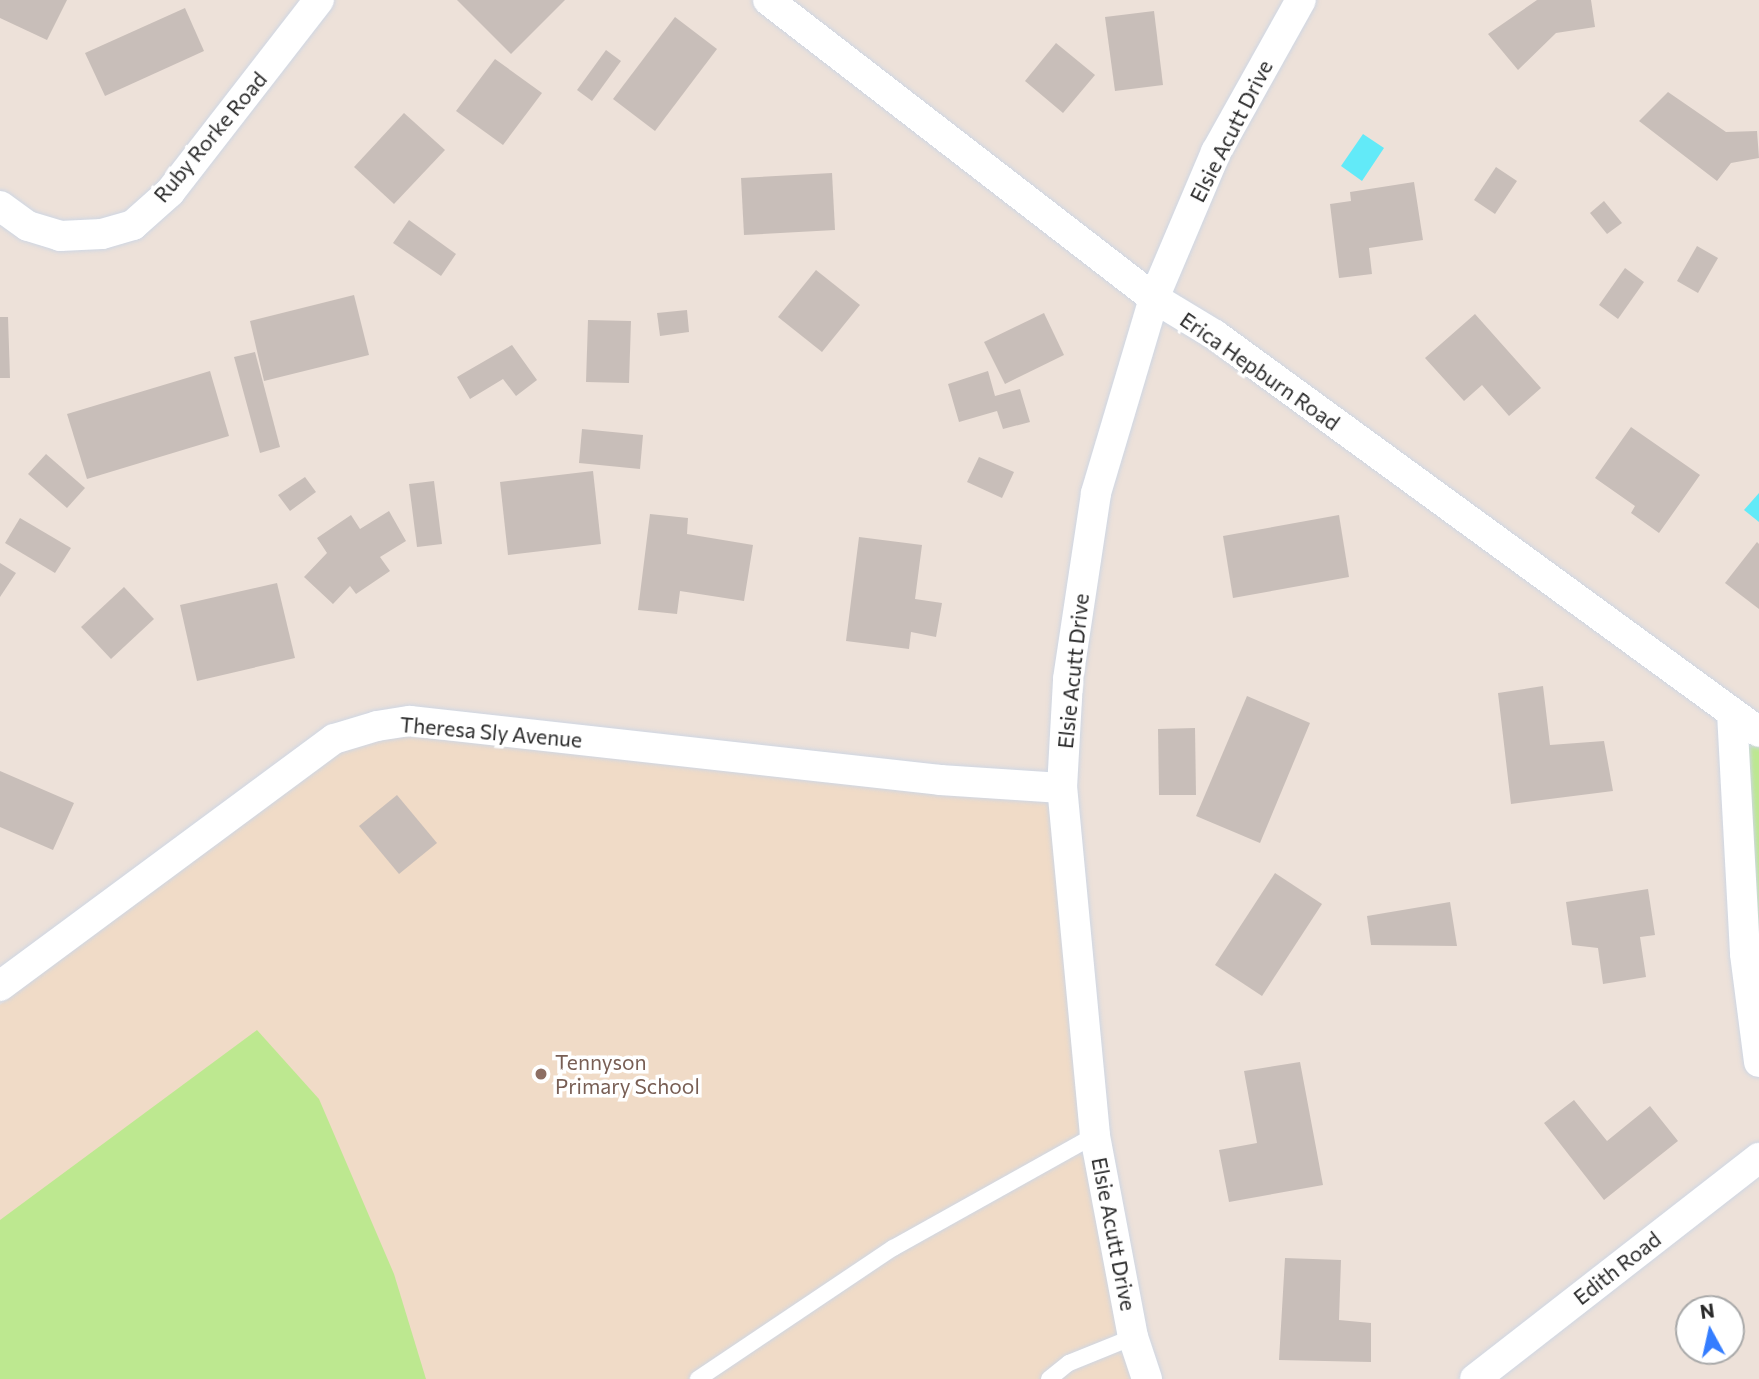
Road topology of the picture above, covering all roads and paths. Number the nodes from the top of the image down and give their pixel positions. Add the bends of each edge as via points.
1 (319, 0) edge
2 (768, 0) edge
3 (1301, 0) edge
4 (0, 206) edge
5 (1154, 298) junction
6 (1732, 713) junction
7 (1759, 732) edge
8 (1062, 788) junction
9 (0, 986) edge
10 (1759, 1062) edge
11 (1095, 1135) junction
12 (1759, 1158) edge
13 (1133, 1337) junction
14 (698, 1379) edge
15 (1049, 1379) edge
16 (1147, 1379) edge
17 (1475, 1379) edge

1 - 4 street, Ruby Rorke Road via 170,192 133,225 102,234 60,236 28,226
2 - 5 street, Erica Hepburn Road
3 - 5 street, Elsie Acutt Drive via 1216,152
5 - 6 street, Erica Hepburn Road via 1215,335
5 - 8 street, Elsie Acutt Drive via 1096,493 1068,679
6 - 7 street, Erica Hepburn Road
6 - 10 street via 1745,954
8 - 9 street, Theresa Sly Avenue via 940,780 410,721 377,726 334,739
8 - 11 street, Elsie Acutt Drive
11 - 13 street, Elsie Acutt Drive
11 - 14 lane via 893,1248
12 - 17 street, Edith Road
13 - 15 lane via 1069,1363
13 - 16 street, Elsie Acutt Drive

